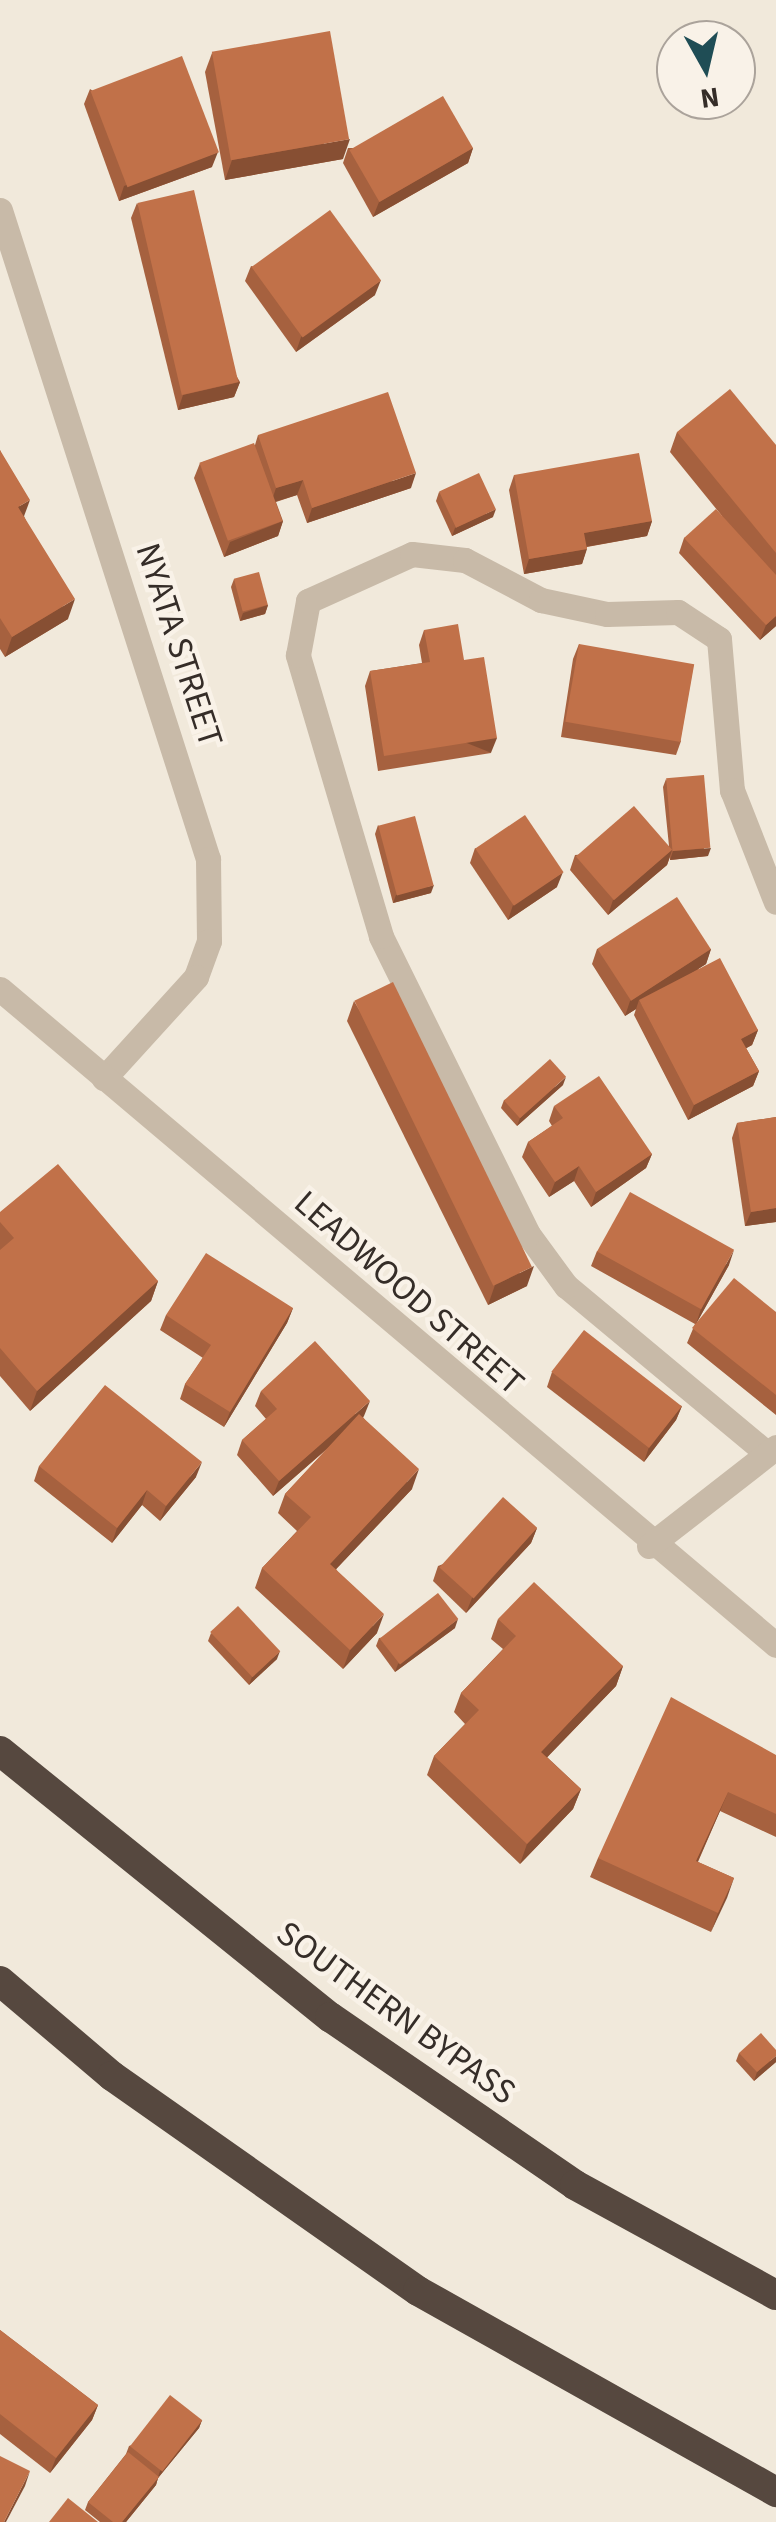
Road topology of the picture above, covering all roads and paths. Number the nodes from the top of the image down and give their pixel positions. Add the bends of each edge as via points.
1 (0, 210) edge
2 (769, 870) edge
3 (776, 902) edge
4 (0, 989) edge
5 (104, 1078) junction
6 (769, 1449) edge
7 (649, 1546) junction
8 (776, 1645) edge
9 (0, 1752) edge
10 (0, 1982) edge
11 (776, 2295) edge
12 (776, 2492) edge

1 - 5 street, NYATA STREET via 208,859 209,940 196,977
2 - 3 street
2 - 6 street via 732,790 720,639 678,612 574,607 465,560 412,554 308,601 296,626 298,655 381,936 528,1234 566,1286
4 - 5 street, LEADWOOD STREET
5 - 7 street, LEADWOOD STREET
6 - 7 street
7 - 8 street, LEADWOOD STREET
9 - 11 highway, SOUTHERN BYPASS via 330,2017 574,2185
10 - 12 highway via 159,2110 418,2291

